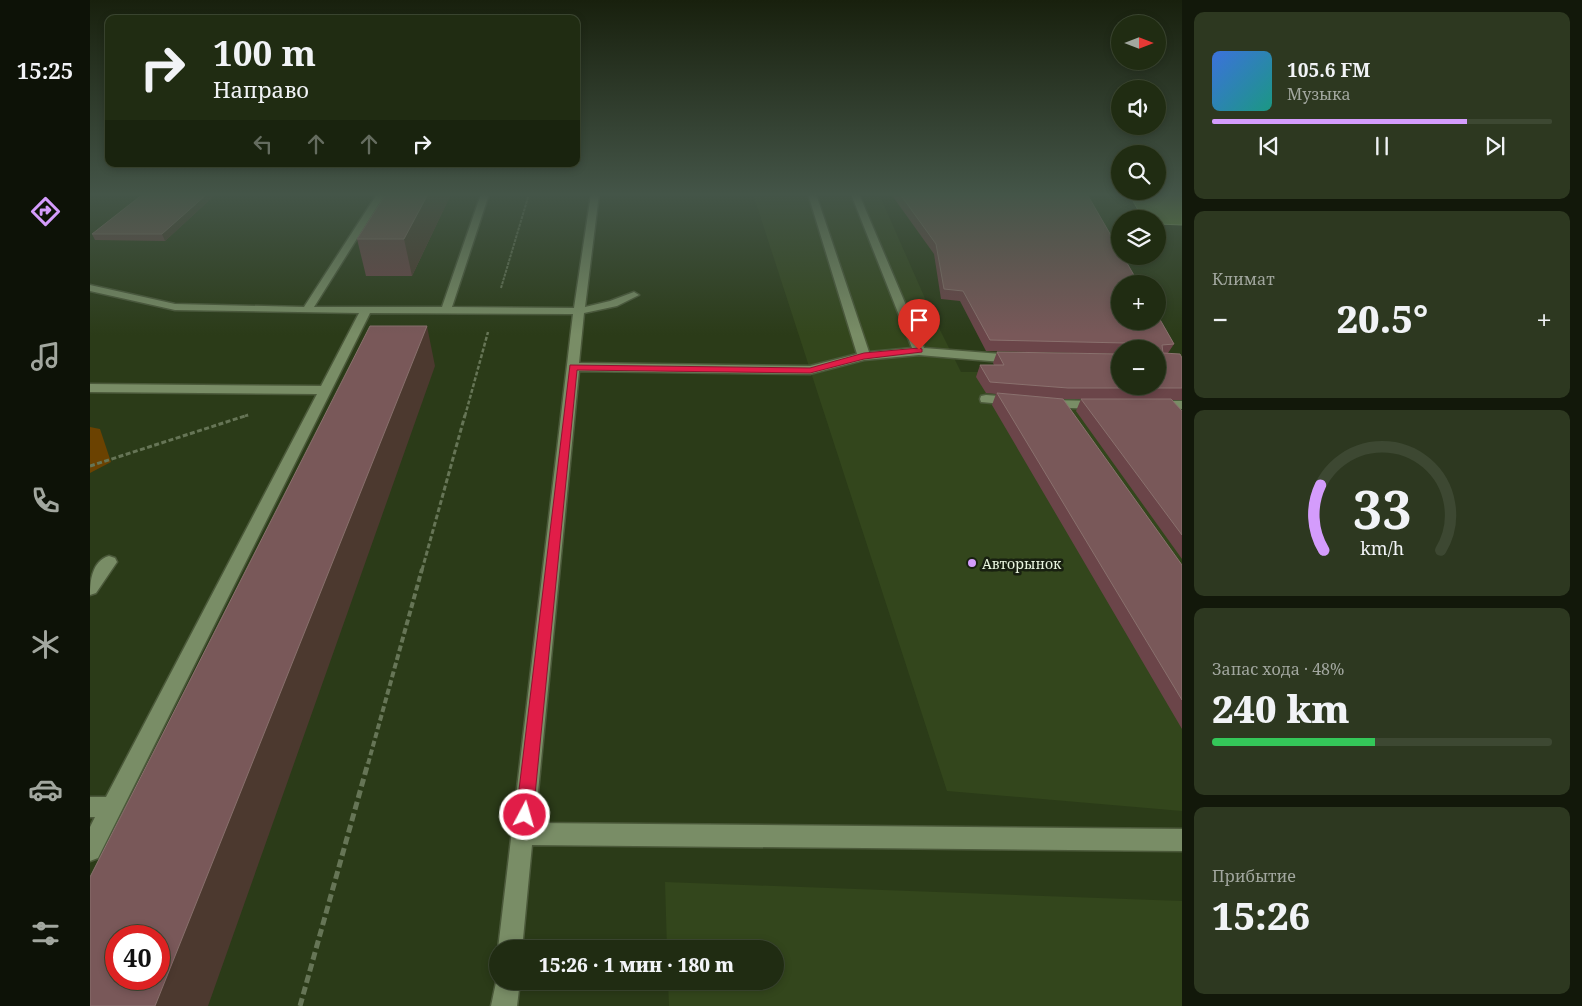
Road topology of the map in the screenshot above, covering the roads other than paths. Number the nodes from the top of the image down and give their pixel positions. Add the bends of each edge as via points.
1 (351, 241) edge
2 (469, 241) edge
3 (589, 241) edge
4 (827, 241) edge
5 (874, 241) edge
6 (90, 288) edge
7 (634, 295) dead end
8 (307, 310) junction
9 (366, 310) junction
10 (446, 310) junction
11 (579, 311) junction
12 (919, 350) junction
13 (864, 356) junction
14 (1024, 359) edge
15 (573, 367) junction
16 (90, 388) edge
17 (325, 390) junction
18 (986, 399) dead end
19 (1063, 405) junction
20 (1111, 405) edge
21 (1140, 405) edge
22 (1176, 405) edge
23 (1182, 419) edge
24 (1074, 421) edge
25 (109, 562) dead end
26 (90, 589) edge
27 (90, 807) edge
28 (112, 807) junction
29 (523, 834) junction
30 (1182, 840) edge
31 (90, 850) edge
32 (511, 940) edge
33 (506, 990) edge
34 (504, 1006) edge

1 - 8 street
2 - 10 street
3 - 11 street
4 - 13 street
5 - 12 street
6 - 8 street via 175,307
7 - 11 street via 613,304
8 - 9 street
9 - 10 street
9 - 17 street
10 - 11 street
11 - 15 street
12 - 13 street
12 - 14 street via 971,358
13 - 15 street via 810,370
15 - 29 street
16 - 17 street
17 - 28 street
18 - 19 street
19 - 20 street
19 - 24 street
21 - 22 street
22 - 23 street
25 - 26 street
27 - 28 street
28 - 31 street
29 - 30 street
29 - 32 street
33 - 34 street

